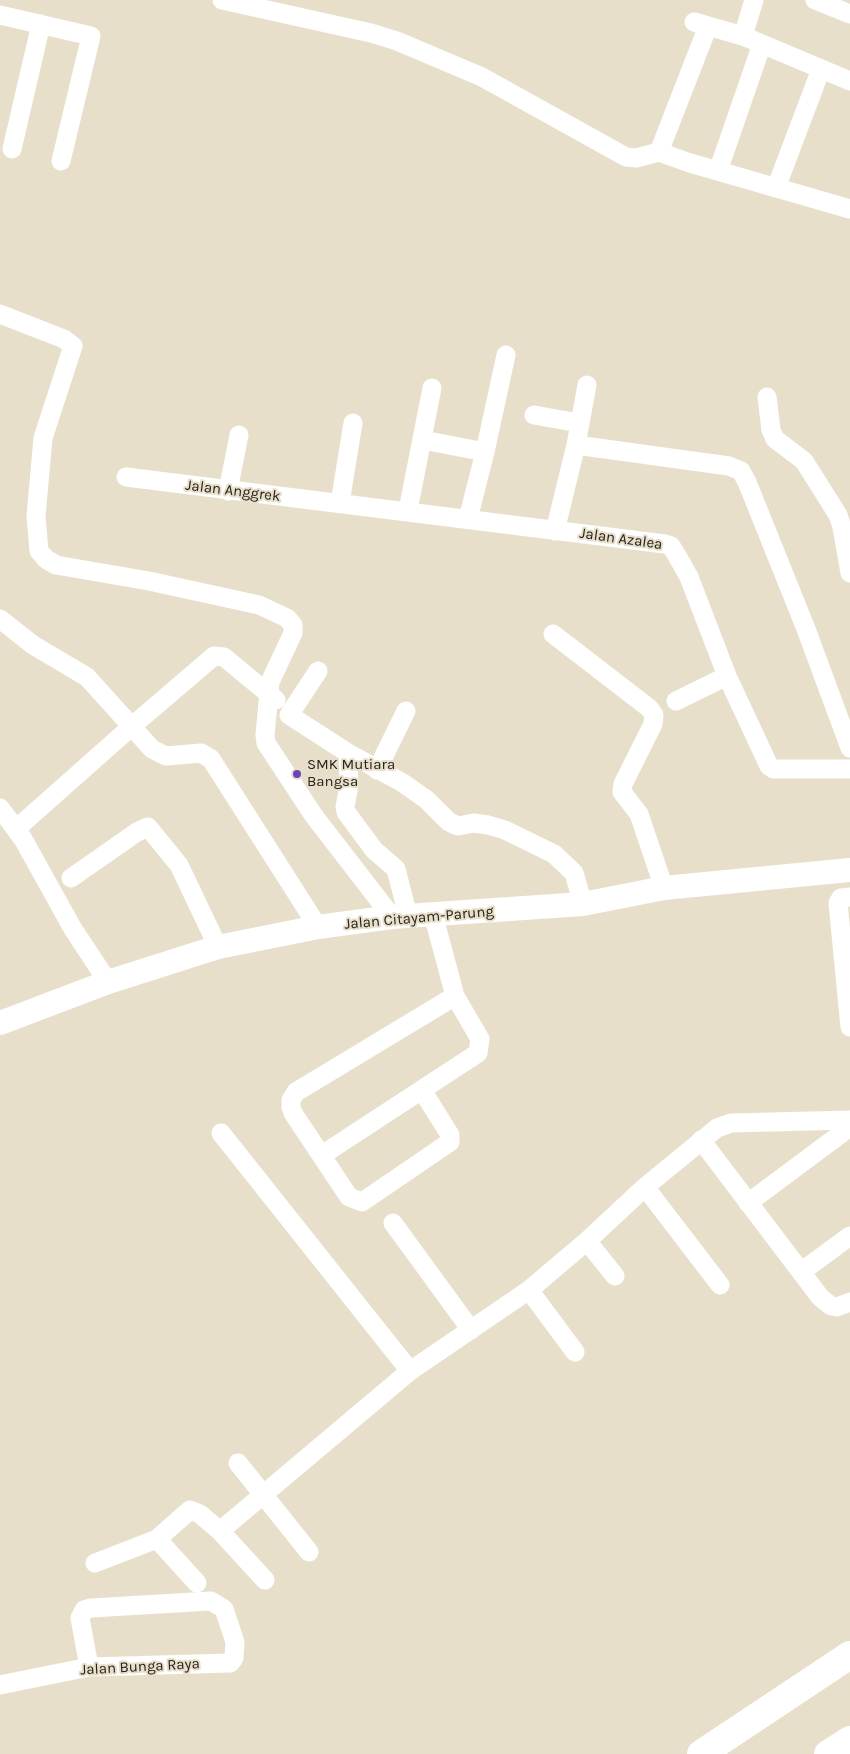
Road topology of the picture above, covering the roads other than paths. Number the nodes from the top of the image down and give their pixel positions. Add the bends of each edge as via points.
1 (222, 0) edge
2 (754, 0) edge
3 (815, 0) edge
4 (292, 8) edge
5 (0, 14) edge
6 (850, 14) edge
7 (41, 24) junction
8 (743, 36) junction
9 (762, 44) junction
10 (821, 70) junction
11 (850, 81) edge
12 (12, 149) dead end
13 (659, 152) junction
14 (61, 161) dead end
15 (718, 171) junction
16 (776, 188) junction
17 (850, 208) edge
18 (0, 314) edge
19 (506, 355) dead end
20 (587, 385) dead end
21 (432, 388) dead end
22 (766, 397) dead end
23 (534, 415) dead end
24 (353, 423) dead end
25 (579, 423) junction
26 (239, 435) dead end
27 (423, 440) junction
28 (576, 445) junction
29 (485, 452) junction
30 (126, 477) dead end
31 (228, 491) junction
32 (340, 504) junction
33 (408, 510) junction
34 (468, 519) junction
35 (555, 531) junction
36 (850, 573) edge
37 (0, 619) edge
38 (553, 634) dead end
39 (318, 671) dead end
40 (727, 676) junction
41 (269, 694) junction
42 (676, 701) dead end
43 (406, 711) dead end
44 (289, 715) junction
45 (130, 726) junction
46 (850, 748) edge
47 (348, 753) junction
48 (850, 769) edge
49 (377, 770) junction
50 (0, 808) edge
51 (16, 829) junction
52 (850, 870) edge
53 (71, 878) dead end
54 (664, 888) junction
55 (850, 897) edge
56 (583, 904) junction
57 (433, 914) junction
58 (400, 916) junction
59 (318, 927) junction
60 (218, 948) junction
61 (108, 982) junction
62 (848, 994) edge
63 (455, 996) junction
64 (0, 1023) edge
65 (850, 1027) edge
66 (422, 1090) junction
67 (850, 1120) edge
68 (850, 1127) edge
69 (221, 1132) dead end
70 (701, 1140) junction
71 (322, 1155) junction
72 (645, 1187) junction
73 (748, 1203) junction
74 (393, 1223) dead end
75 (850, 1236) edge
76 (587, 1241) junction
77 (801, 1272) junction
78 (615, 1276) dead end
79 (720, 1285) dead end
80 (529, 1290) junction
81 (850, 1302) edge
82 (471, 1330) junction
83 (575, 1352) dead end
84 (410, 1371) junction
85 (238, 1463) dead end
86 (264, 1496) junction
87 (220, 1531) junction
88 (157, 1539) junction
89 (310, 1552) dead end
90 (95, 1563) dead end
91 (266, 1580) dead end
92 (196, 1583) dead end
93 (850, 1655) edge
94 (89, 1667) junction
95 (0, 1685) edge
96 (850, 1740) edge
97 (701, 1754) edge
98 (828, 1754) edge

1 - 4 street
2 - 8 street
3 - 6 street
4 - 13 street via 371,33 482,77 626,157
5 - 7 street
7 - 12 street
7 - 14 street via 91,36
8 - 9 street
8 - 13 street via 701,24
9 - 10 street
9 - 15 street
10 - 11 street
10 - 16 street
13 - 15 street
15 - 16 street
16 - 17 street
18 - 41 street via 64,339 73,346 42,446 36,516 39,551 56,565 149,581 259,605 283,614 294,633 272,676
19 - 29 street
20 - 25 street
21 - 27 street
22 - 36 street via 775,439 804,461 838,515
23 - 25 street
24 - 32 street
25 - 28 street
26 - 31 street
27 - 29 street
27 - 33 street
28 - 35 street
28 - 46 street via 729,466 741,471 806,629
29 - 34 street
30 - 31 street, Jalan Anggrek
31 - 32 street, Jalan Anggrek
32 - 33 street, Jalan Azalea
33 - 34 street, Jalan Azalea
34 - 35 street, Jalan Azalea
35 - 40 street, Jalan Azalea via 655,541 671,546 689,578
37 - 45 street via 33,645 87,677
38 - 54 street via 654,715 654,724 623,784 622,792 639,814
39 - 44 street
40 - 42 street
40 - 48 street, Jalan Azalea via 771,768
41 - 44 street
41 - 45 street via 224,657 214,656
41 - 58 street via 266,743 314,816
43 - 49 street
44 - 47 street
45 - 51 street
45 - 59 street via 152,749 166,756 201,753 210,759
47 - 49 street
47 - 58 street via 349,785 344,807 374,850 396,869
49 - 56 street via 427,800 449,822 458,826 474,823 505,830 554,854 574,873
50 - 51 street
51 - 61 street via 73,929
52 - 54 main road, Jalan Citayam-Parung
53 - 60 street via 148,827 179,866
54 - 56 main road, Jalan Citayam-Parung
55 - 62 street via 841,898 838,903
56 - 57 main road, Jalan Citayam-Parung
57 - 58 main road, Jalan Citayam-Parung
57 - 63 street
58 - 59 main road, Jalan Citayam-Parung
59 - 60 main road, Jalan Citayam-Parung
60 - 61 main road, Jalan Citayam-Parung
61 - 64 main road, Jalan Citayam-Parung
62 - 65 street
63 - 66 street via 480,1039 480,1048 473,1057
63 - 71 street via 296,1092 291,1100 293,1113
66 - 71 street
66 - 71 street via 450,1135 450,1142 366,1200 358,1202 349,1197
67 - 70 street via 731,1123 717,1128
68 - 73 street
69 - 84 street
70 - 72 street
70 - 73 street
72 - 76 street
72 - 79 street
73 - 77 street
74 - 82 street
75 - 77 street
76 - 78 street
76 - 80 street
77 - 81 street via 831,1306 844,1306
80 - 82 street
80 - 83 street
82 - 84 street
84 - 86 street
85 - 86 street
86 - 87 street
86 - 89 street
87 - 88 street via 190,1510
87 - 91 street
88 - 90 street
88 - 92 street
93 - 97 highway
94 - 94 street, Jalan Bunga Raya via 80,1618 87,1609 211,1601 224,1609 235,1642 233,1661 222,1664
94 - 95 street, Jalan Bunga Raya
96 - 98 highway

